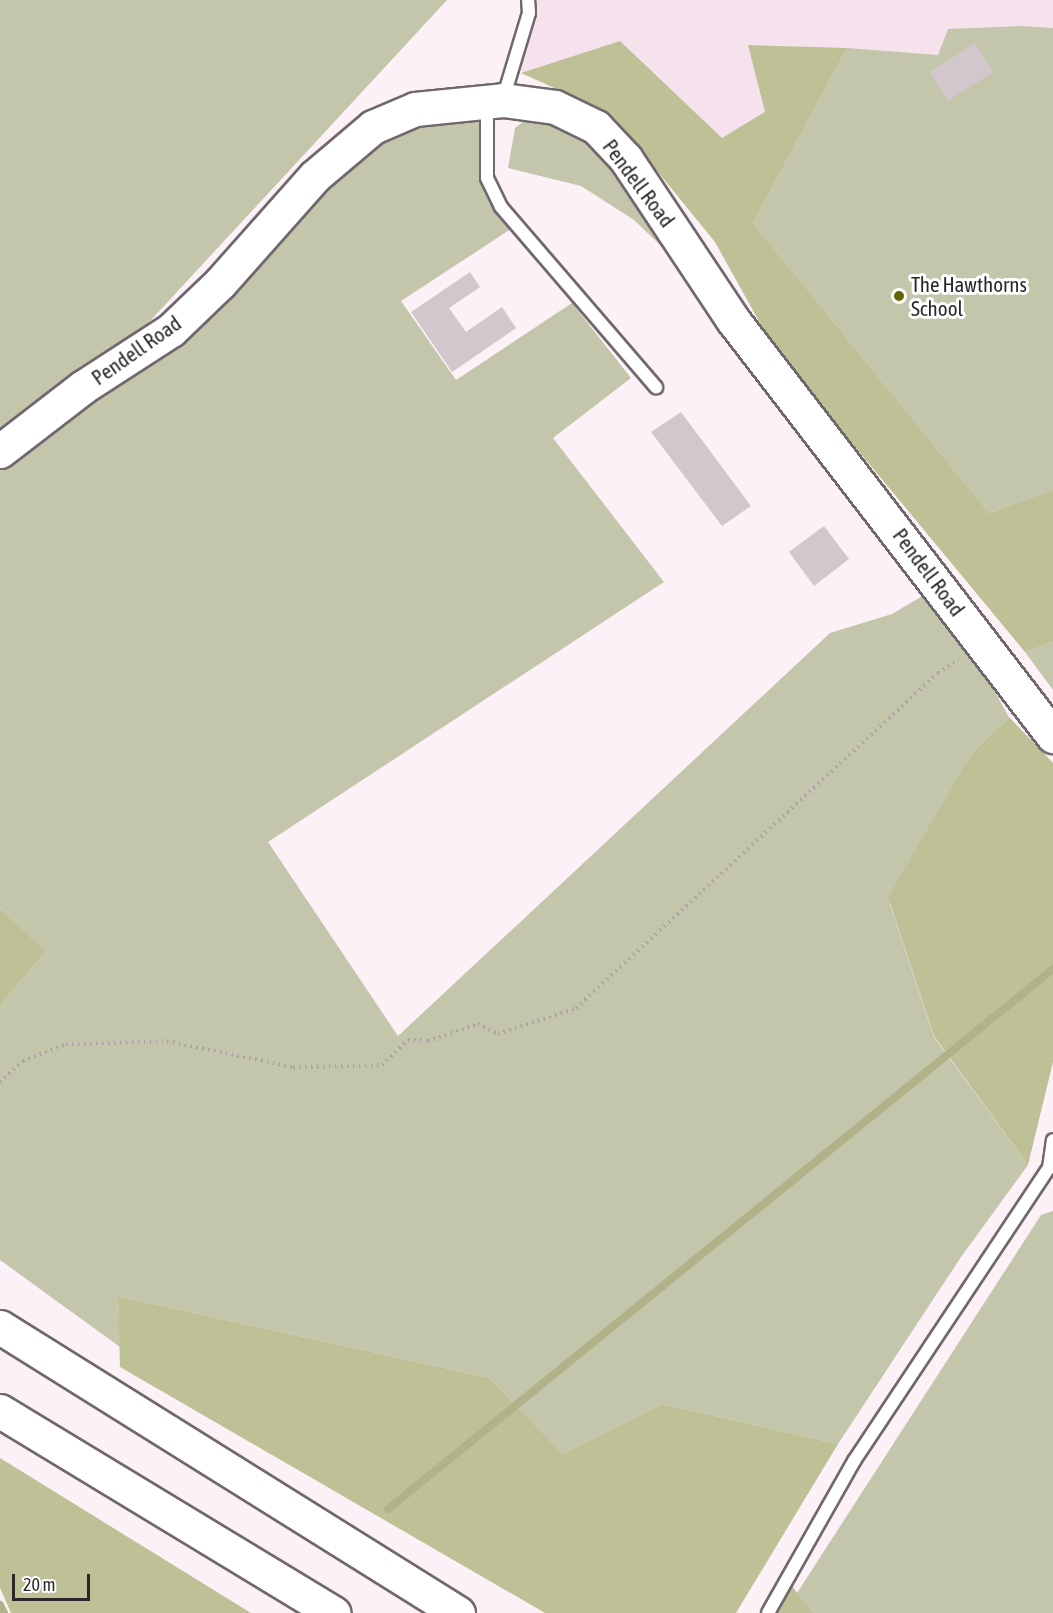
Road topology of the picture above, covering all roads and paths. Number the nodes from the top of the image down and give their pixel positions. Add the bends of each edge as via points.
1 (528, 0) edge
2 (495, 101) junction
3 (657, 387) dead end
4 (0, 451) edge
5 (938, 673) dead end
6 (1053, 736) edge
7 (0, 1082) edge
8 (1053, 1140) edge
9 (1051, 1169) edge
10 (0, 1327) edge
11 (0, 1411) edge
12 (334, 1613) edge
13 (458, 1613) edge
14 (768, 1613) edge

1 - 2 lane via 530,13
2 - 3 lane via 487,178 501,207
2 - 4 main road, Pendell Road via 415,109 373,127 346,147 171,330 83,387
2 - 6 main road, Pendell Road via 555,107 596,127 626,159 733,320
5 - 7 path via 576,1008 498,1034 478,1024 428,1041 408,1040 382,1065 293,1067 167,1041 66,1044 23,1061
8 - 9 lane
9 - 14 lane via 854,1461
10 - 13 main road
11 - 12 main road

